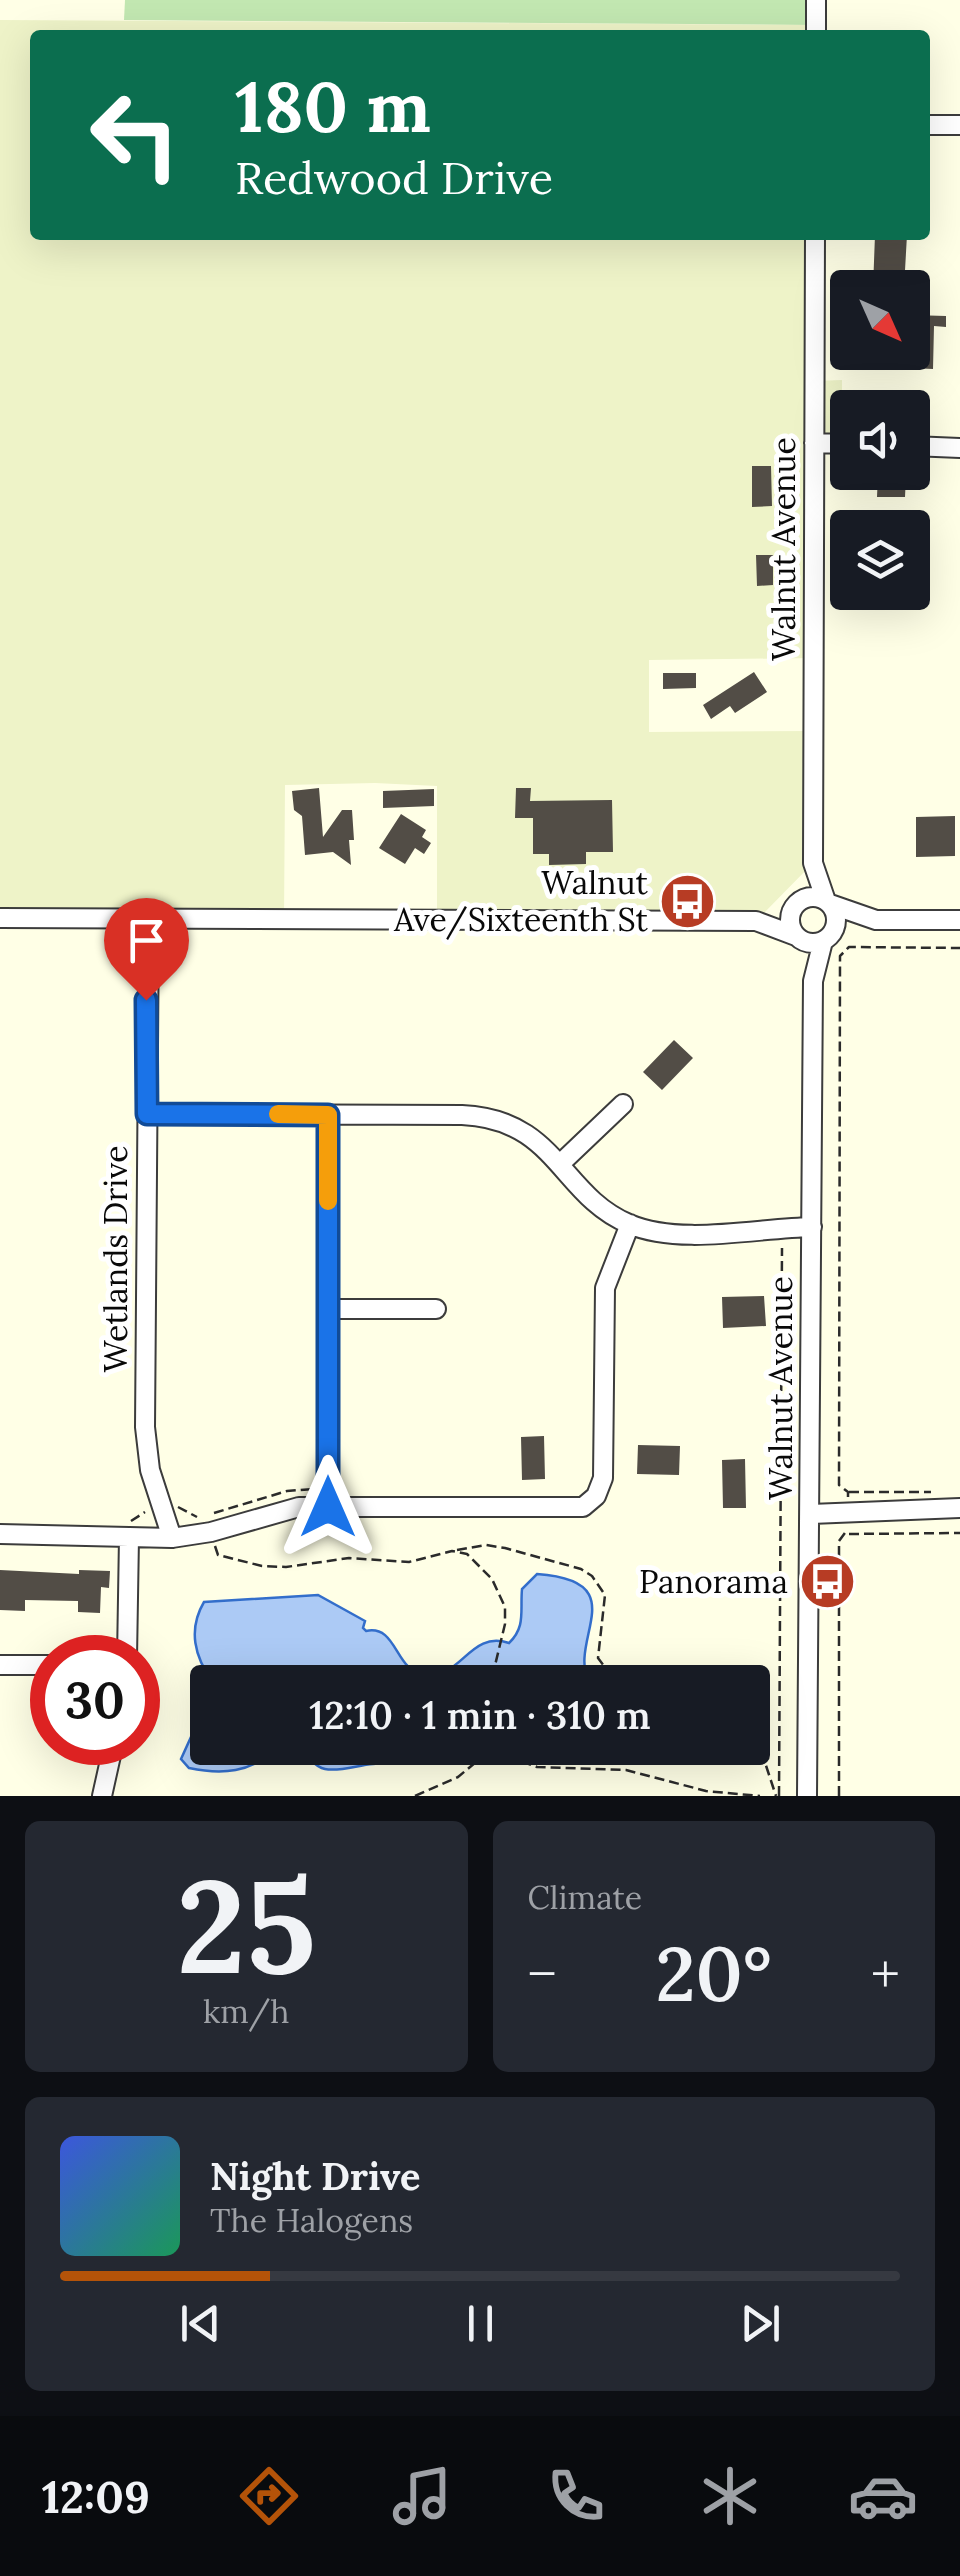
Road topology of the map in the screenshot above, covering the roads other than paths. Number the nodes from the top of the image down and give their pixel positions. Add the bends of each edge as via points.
1 (816, 0) edge
2 (816, 30) edge
3 (930, 125) edge
4 (960, 125) edge
5 (815, 240) edge
6 (814, 443) junction
7 (830, 443) edge
8 (930, 447) edge
9 (960, 448) edge
10 (813, 863) junction
11 (828, 903) junction
12 (799, 904) junction
13 (0, 918) edge
14 (150, 918) junction
15 (876, 920) junction
16 (960, 920) edge
17 (756, 921) junction
18 (828, 936) junction
19 (798, 937) junction
20 (813, 981) junction
21 (623, 1104) dead end
22 (147, 1114) junction
23 (328, 1115) junction
24 (560, 1164) junction
25 (630, 1224) junction
26 (743, 1232) junction
27 (812, 1233) junction
28 (329, 1310) junction
29 (436, 1310) dead end
30 (328, 1507) junction
31 (811, 1508) junction
32 (895, 1508) junction
33 (960, 1508) edge
34 (0, 1534) edge
35 (129, 1537) junction
36 (172, 1538) junction
37 (128, 1635) edge
38 (0, 1665) edge
39 (30, 1666) edge
40 (109, 1765) edge
41 (102, 1796) edge
42 (807, 1796) edge

1 - 2 street
3 - 4 street
5 - 6 street, Walnut Avenue
6 - 7 street
6 - 10 street, Walnut Avenue
8 - 9 street
10 - 11 street, Walnut Avenue
10 - 12 street, Walnut Avenue
11 - 12 street via 819,898
11 - 15 street
11 - 18 street via 836,917
12 - 17 street
12 - 19 street via 790,922
13 - 14 street
14 - 17 street
14 - 22 street, Wetlands Drive
15 - 16 street
15 - 18 street
17 - 19 street
18 - 19 street via 807,942
18 - 20 street, Walnut Avenue
19 - 20 street, Walnut Avenue
20 - 27 street, Walnut Avenue
21 - 24 street
22 - 23 street
22 - 36 street, Wetlands Drive via 146,1452
23 - 24 street via 492,1118 524,1132
23 - 28 street
24 - 25 street via 603,1208
25 - 26 street via 658,1232
25 - 30 street via 605,1288 603,1478 590,1502 577,1509
26 - 27 street
26 - 27 street via 782,1239
27 - 31 street, Walnut Avenue
28 - 29 street
28 - 30 street
30 - 36 street via 283,1510
31 - 32 street
31 - 32 street via 848,1498
31 - 42 street, Walnut Avenue
32 - 33 street
34 - 35 street
35 - 36 street
35 - 37 street
38 - 39 street
40 - 41 street

